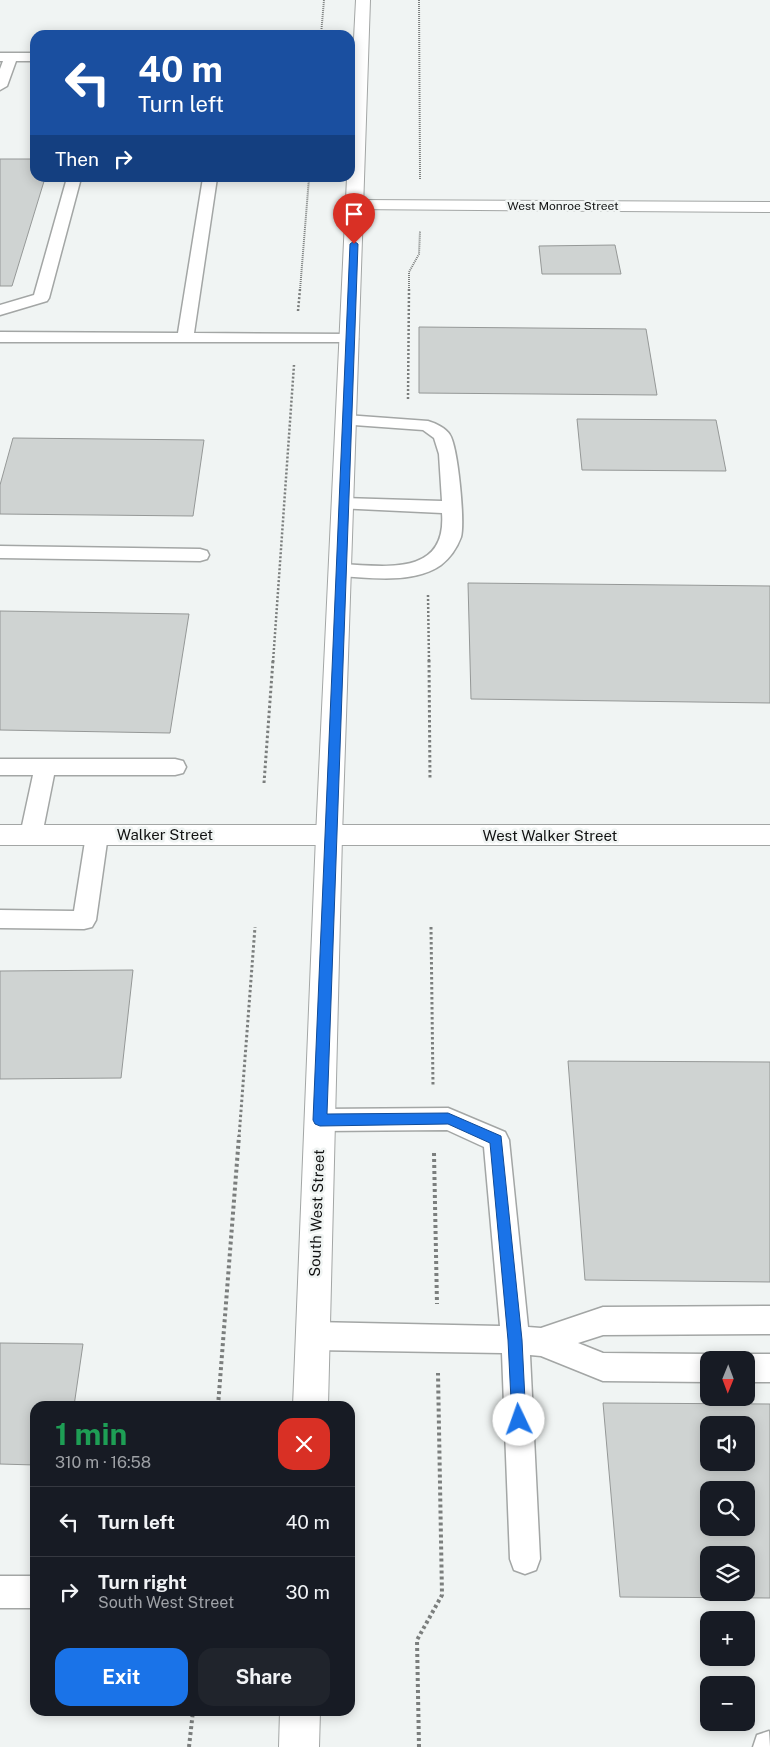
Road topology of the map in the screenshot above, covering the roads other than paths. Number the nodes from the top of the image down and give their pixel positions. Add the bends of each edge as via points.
1 (363, 0) edge
2 (5, 57) edge
3 (30, 57) edge
4 (356, 57) edge
5 (0, 86) edge
6 (73, 182) edge
7 (209, 182) edge
8 (356, 205) junction
9 (770, 207) edge
10 (0, 310) edge
11 (0, 336) edge
12 (185, 338) junction
13 (350, 340) junction
14 (346, 420) junction
15 (343, 504) junction
16 (451, 507) junction
17 (0, 552) edge
18 (200, 555) dead end
19 (340, 570) junction
20 (0, 767) edge
21 (175, 767) dead end
22 (45, 768) junction
23 (0, 835) edge
24 (31, 835) junction
25 (97, 835) junction
26 (770, 835) edge
27 (329, 836) junction
28 (0, 919) edge
29 (320, 1120) junction
30 (770, 1320) edge
31 (312, 1336) junction
32 (528, 1341) junction
33 (700, 1368) edge
34 (755, 1368) edge
35 (770, 1368) edge
36 (310, 1401) edge
37 (525, 1559) dead end
38 (0, 1592) edge
39 (30, 1592) edge
40 (300, 1716) edge
41 (299, 1747) edge

1 - 4 main road, South West Street
2 - 3 lane
2 - 5 lane
4 - 8 main road, South West Street
6 - 10 lane via 41,298
7 - 12 lane
8 - 9 main road, West Monroe Street
8 - 13 main road, South West Street
11 - 12 lane
12 - 13 lane
13 - 14 main road, South West Street
14 - 15 main road, South West Street
14 - 16 lane via 428,426 442,436 448,454
15 - 16 lane
15 - 19 main road, South West Street
16 - 19 lane via 452,538 444,552 428,564 406,571
17 - 18 lane
19 - 27 main road, South West Street
20 - 22 lane
21 - 22 lane
22 - 24 lane
23 - 24 main road, Walker Street
24 - 25 main road, Walker Street
25 - 27 main road, Walker Street
25 - 28 lane via 84,920
26 - 27 main road, West Walker Street
27 - 29 main road, South West Street
29 - 31 main road, South West Street
29 - 32 lane via 448,1119 496,1140
30 - 32 lane via 603,1321
31 - 32 lane
31 - 36 main road, South West Street
32 - 33 lane via 603,1367
32 - 37 lane
34 - 35 lane
38 - 39 lane
40 - 41 main road

